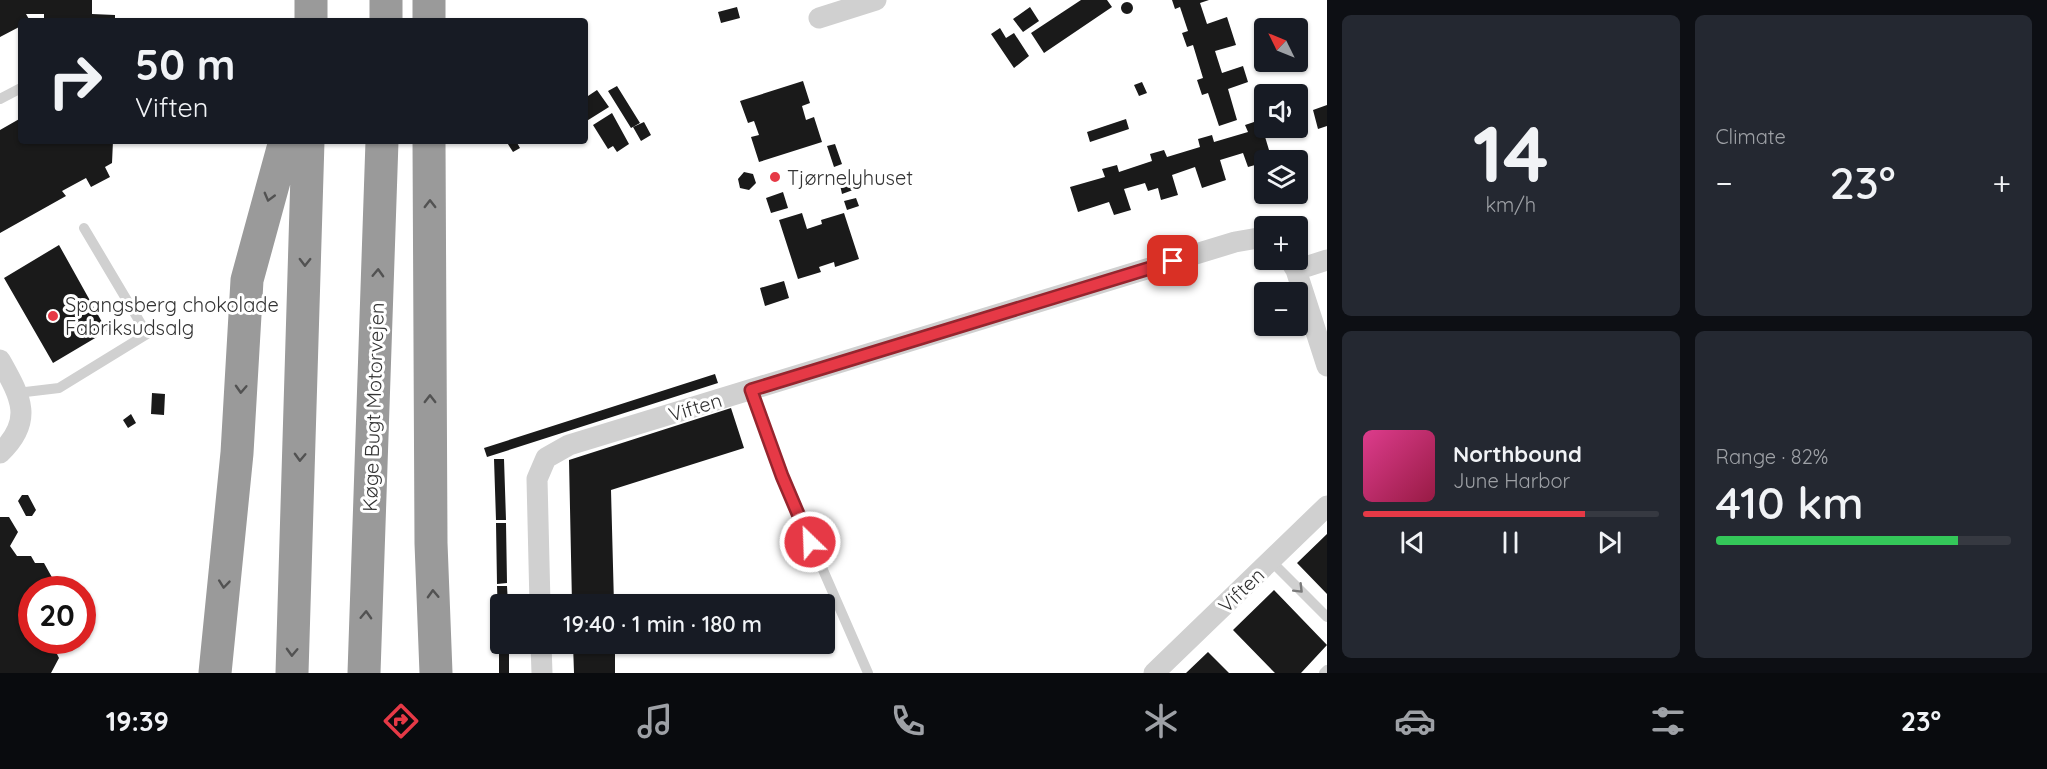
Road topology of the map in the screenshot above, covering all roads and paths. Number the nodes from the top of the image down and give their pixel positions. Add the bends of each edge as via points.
1 (311, 0) edge
2 (387, 0) edge
3 (429, 0) edge
4 (876, 0) edge
5 (311, 18) edge
6 (386, 18) edge
7 (429, 18) edge
8 (819, 18) dead end
9 (18, 90) edge
10 (0, 99) edge
11 (284, 144) edge
12 (308, 144) edge
13 (382, 144) edge
14 (429, 144) edge
15 (84, 228) dead end
16 (1254, 239) edge
17 (1327, 260) edge
18 (1308, 263) edge
19 (1295, 270) edge
20 (0, 360) edge
21 (1327, 366) edge
22 (751, 390) junction
23 (17, 393) junction
24 (0, 453) edge
25 (1327, 506) edge
26 (1271, 561) junction
27 (540, 594) edge
28 (1327, 617) edge
29 (541, 654) edge
30 (215, 673) edge
31 (292, 673) edge
32 (364, 673) edge
33 (436, 673) edge
34 (542, 673) edge
35 (868, 673) edge
36 (1154, 673) edge

1 - 5 highway
2 - 6 highway
3 - 7 highway
4 - 8 street
9 - 10 lane
11 -> 30 highway via 247,280 237,453
12 -> 31 highway
32 -> 13 highway, Køge Bugt Motorvejen
33 -> 14 highway via 430,543
15 - 23 lane via 147,334 59,388
16 - 22 street, Viften
17 - 18 street
19 - 21 street
20 - 23 street
22 - 27 street, Viften via 569,445 546,458 537,479
22 - 35 lane via 782,476
23 - 24 street via 21,423 14,440
25 - 26 street, Viften
26 -> 28 lane
26 - 36 street, Viften
29 - 34 street

